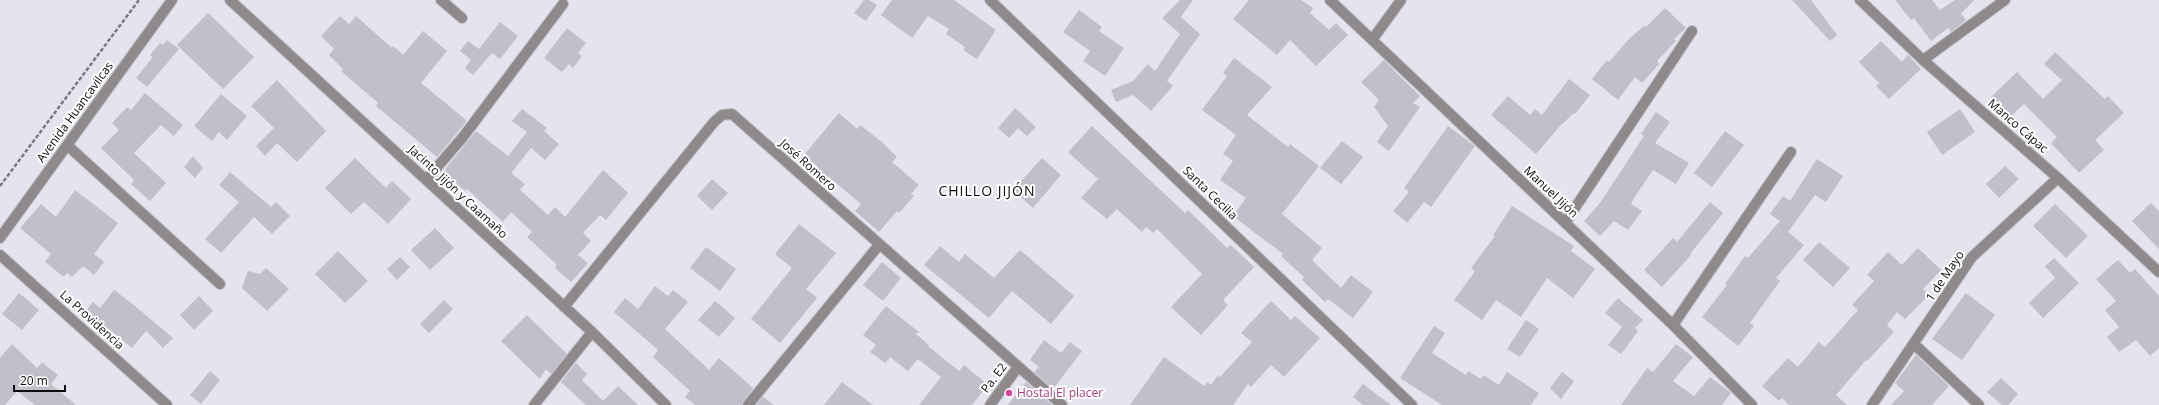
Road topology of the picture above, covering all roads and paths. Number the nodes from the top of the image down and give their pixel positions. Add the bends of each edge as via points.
1 (139, 0) edge
2 (172, 0) edge
3 (230, 0) edge
4 (441, 0) edge
5 (990, 0) edge
6 (1330, 0) edge
7 (1401, 0) edge
8 (1860, 0) edge
9 (2005, 0) edge
10 (563, 4) dead end
11 (462, 18) dead end
12 (1692, 31) dead end
13 (1372, 40) junction
14 (1923, 60) junction
15 (67, 145) junction
16 (1791, 152) dead end
17 (2058, 178) junction
18 (426, 180) junction
19 (0, 186) edge
20 (1565, 223) junction
21 (0, 238) edge
22 (879, 245) junction
23 (0, 254) edge
24 (2159, 272) edge
25 (220, 284) dead end
26 (564, 307) junction
27 (1673, 325) junction
28 (592, 332) junction
29 (1914, 344) junction
30 (1018, 367) junction
31 (167, 405) edge
32 (534, 405) edge
33 (666, 405) edge
34 (748, 405) edge
35 (990, 405) edge
36 (1062, 405) edge
37 (1412, 405) edge
38 (1752, 405) edge
39 (1872, 405) edge
40 (1980, 405) edge

1 - 19 path
2 - 15 street, Avenida Huancavilcas
3 - 18 street, Jacinto Jijón y Caamaño
4 - 11 street
5 - 37 street, Santa Cecilia
6 - 13 street, Manuel Jijón
7 - 13 street
8 - 14 street, Manco Cápac
9 - 14 street
10 - 18 street via 463,137
12 - 20 street
13 - 20 street, Manuel Jijón
14 - 17 street, Manco Cápac
15 - 21 street, Avenida Huancavilcas
15 - 25 street
16 - 27 street
17 - 24 street, Manco Cápac
17 - 29 street, 1 de Mayo via 1972,257
18 - 26 street, Jacinto Jijón y Caamaño
20 - 27 street, Manuel Jijón
22 - 26 street, José Romero via 732,114 722,115
22 - 30 street, José Romero
22 - 34 street
23 - 31 street, La Providencia
26 - 28 street, Jacinto Jijón y Caamaño
27 - 38 street, Manuel Jijón
28 - 32 street
28 - 33 street, Jacinto Jijón y Caamaño
29 - 39 street, 1 de Mayo
29 - 40 street
30 - 35 street, Pa. E2
30 - 36 street, José Romero

